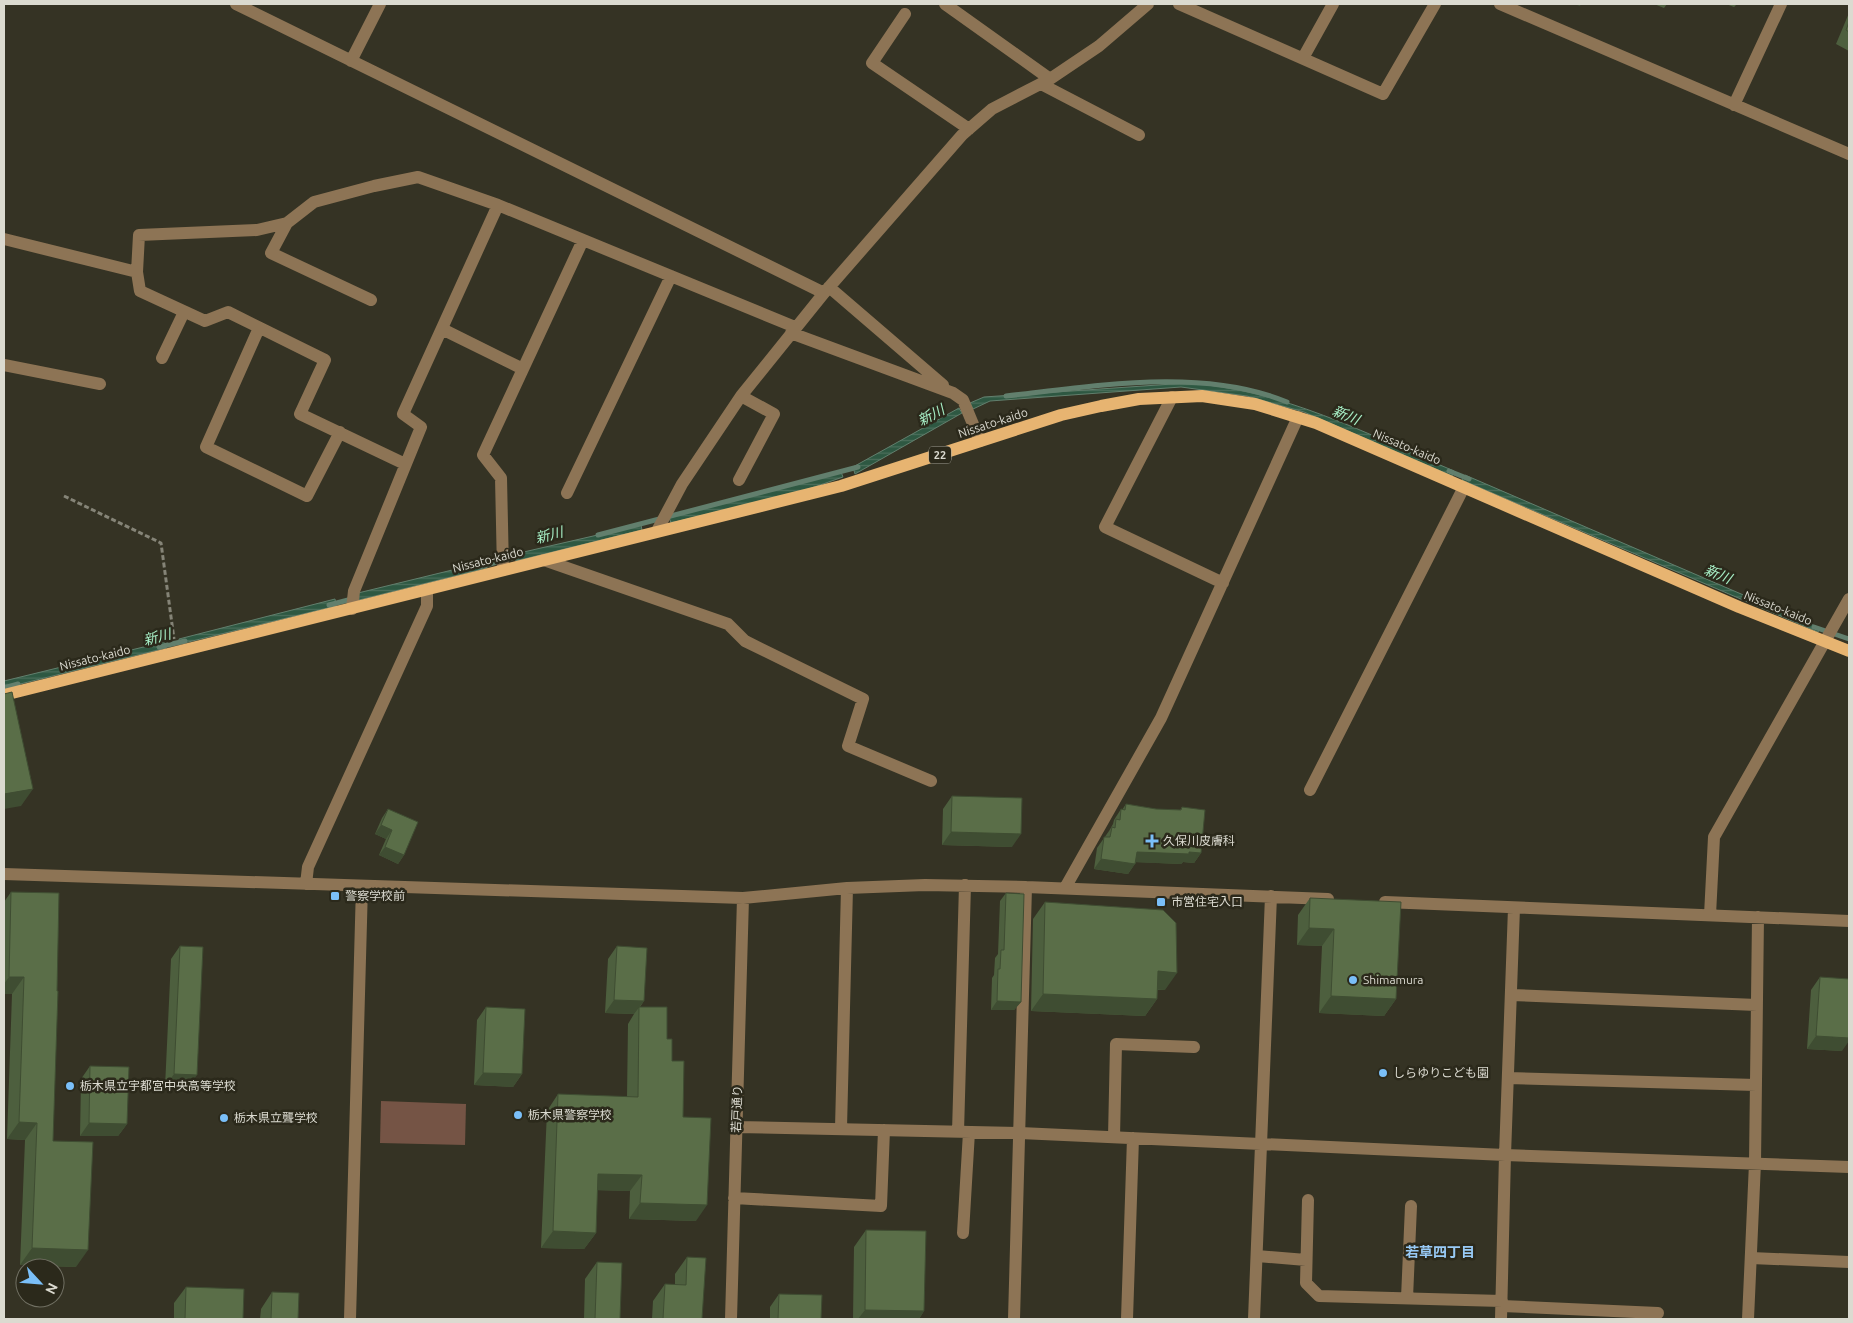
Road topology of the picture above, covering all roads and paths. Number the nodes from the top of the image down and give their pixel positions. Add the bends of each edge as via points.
1 (236, 4) edge
2 (380, 4) edge
3 (945, 4) edge
4 (1148, 4) edge
5 (1179, 4) edge
6 (1333, 4) edge
7 (1435, 4) edge
8 (1500, 4) edge
9 (1781, 4) edge
10 (905, 14) dead end
11 (1302, 58) junction
12 (351, 60) junction
13 (1045, 81) junction
14 (1734, 105) junction
15 (969, 129) junction
16 (1139, 135) dead end
17 (1849, 154) edge
18 (498, 205) junction
19 (287, 223) junction
20 (4, 239) edge
21 (583, 240) junction
22 (136, 272) junction
23 (671, 276) junction
24 (826, 290) junction
25 (371, 300) dead end
26 (184, 312) junction
27 (259, 328) junction
28 (442, 329) junction
29 (793, 330) junction
30 (162, 358) dead end
31 (4, 364) edge
32 (523, 369) junction
33 (100, 384) dead end
34 (953, 393) junction
35 (741, 396) junction
36 (1172, 397) junction
37 (1298, 417) junction
38 (340, 432) junction
39 (980, 442) junction
40 (405, 464) junction
41 (739, 480) dead end
42 (1464, 487) junction
43 (567, 493) dead end
44 (64, 496) dead end
45 (658, 528) junction
46 (544, 560) junction
47 (503, 569) junction
48 (1223, 583) junction
49 (427, 590) junction
50 (1849, 599) edge
51 (352, 609) junction
52 (174, 636) dead end
53 (1824, 641) junction
54 (1849, 651) edge
55 (4, 695) edge
56 (931, 781) dead end
57 (1310, 790) dead end
58 (4, 874) edge
59 (306, 884) junction
60 (362, 886) junction
61 (965, 886) junction
62 (1026, 887) junction
63 (847, 888) junction
64 (1065, 888) junction
65 (1271, 896) junction
66 (743, 898) junction
67 (1339, 899) edge
68 (1368, 901) edge
69 (1514, 908) junction
70 (1710, 916) junction
71 (1758, 917) junction
72 (1849, 921) edge
73 (1511, 994) junction
74 (1757, 1005) junction
75 (1194, 1047) dead end
76 (1508, 1078) junction
77 (1756, 1085) junction
78 (736, 1127) junction
79 (841, 1128) junction
80 (884, 1130) junction
81 (964, 1132) junction
82 (1020, 1133) junction
83 (1114, 1138) junction
84 (1134, 1138) junction
85 (1261, 1144) junction
86 (1505, 1155) junction
87 (1754, 1164) junction
88 (1849, 1167) edge
89 (734, 1198) junction
90 (1308, 1200) dead end
91 (1411, 1206) dead end
92 (963, 1233) dead end
93 (1257, 1256) junction
94 (1751, 1258) junction
95 (1306, 1260) junction
96 (1849, 1262) edge
97 (1407, 1298) junction
98 (1502, 1309) edge
99 (1658, 1313) dead end
100 (350, 1319) edge
101 (731, 1319) edge
102 (1014, 1319) edge
103 (1127, 1319) edge
104 (1254, 1319) edge
105 (1748, 1319) edge

1 - 12 street
2 - 12 street
3 - 13 street
4 - 13 street via 1099,46
5 - 11 street
6 - 11 street
7 - 11 street via 1383,94
8 - 14 street
9 - 14 street
10 - 15 street via 872,63
12 - 24 street
13 - 15 street via 992,109
13 - 16 street
14 - 17 street
15 - 24 street
18 - 19 street via 418,177 314,202
18 - 21 street
18 - 28 street
19 - 22 street via 257,230 139,235
19 - 25 street via 271,253
20 - 22 street
21 - 23 street
21 - 32 street
22 - 26 street via 140,291
23 - 29 street
23 - 43 street
24 - 29 street
24 - 34 street
26 - 27 street via 205,320 228,312
26 - 30 street
27 - 38 street via 325,360 300,414
27 - 38 street via 206,447 307,496
28 - 32 street
28 - 40 street via 403,414 421,427
29 - 34 street
29 - 35 street
31 - 33 street
32 - 47 street via 483,455 500,478
34 - 39 street via 963,402
35 - 41 street via 774,414
35 - 45 street via 682,484
36 - 37 main road, Nissato-kaido / 22 via 1229,399
36 - 39 main road, Nissato-kaido / 22 via 1139,399 1061,415
36 - 48 street via 1105,527
37 - 42 main road, Nissato-kaido / 22
37 - 48 street
38 - 40 street
39 - 45 main road, Nissato-kaido / 22 via 841,486
40 - 51 street via 354,591
42 - 53 main road, Nissato-kaido / 22
42 - 57 street
44 - 52 path via 161,543
45 - 46 main road, Nissato-kaido / 22
46 - 47 main road, Nissato-kaido / 22
46 - 56 street via 728,624 744,641 863,699 848,746
47 - 49 main road, Nissato-kaido / 22
48 - 64 street via 1161,718
49 - 51 main road, Nissato-kaido / 22
49 - 59 street via 427,606 308,867
50 - 53 street
51 - 55 main road, Nissato-kaido / 22
53 - 54 main road, Nissato-kaido / 22
53 - 70 street via 1714,837
58 - 59 street
59 - 60 street
60 - 66 street
60 - 100 street
61 - 62 street
61 - 63 street
61 - 81 street
62 - 64 street
62 - 82 street
63 - 66 street
63 - 79 street
64 - 65 street
65 - 67 street
65 - 85 street
66 - 78 street, 若戸通り
68 - 69 street
69 - 70 street
69 - 73 street
70 - 71 street
71 - 72 street
71 - 74 street
73 - 74 street
73 - 76 street
74 - 77 street
75 - 83 street via 1116,1044
76 - 77 street
76 - 86 street
77 - 87 street
78 - 79 street
78 - 89 street, 若戸通り
79 - 80 street
80 - 81 street
80 - 89 street via 880,1206
81 - 82 street
81 - 92 street
82 - 83 street
82 - 102 street
83 - 84 street
84 - 85 street
84 - 103 street
85 - 86 street
85 - 93 street
86 - 87 street
86 - 98 street
87 - 88 street
87 - 94 street
89 - 101 street, 若戸通り
90 - 95 street
91 - 97 street
93 - 95 street
93 - 104 street
94 - 96 street
94 - 105 street
95 - 97 street via 1306,1283 1319,1296
97 - 98 street
98 - 99 street

